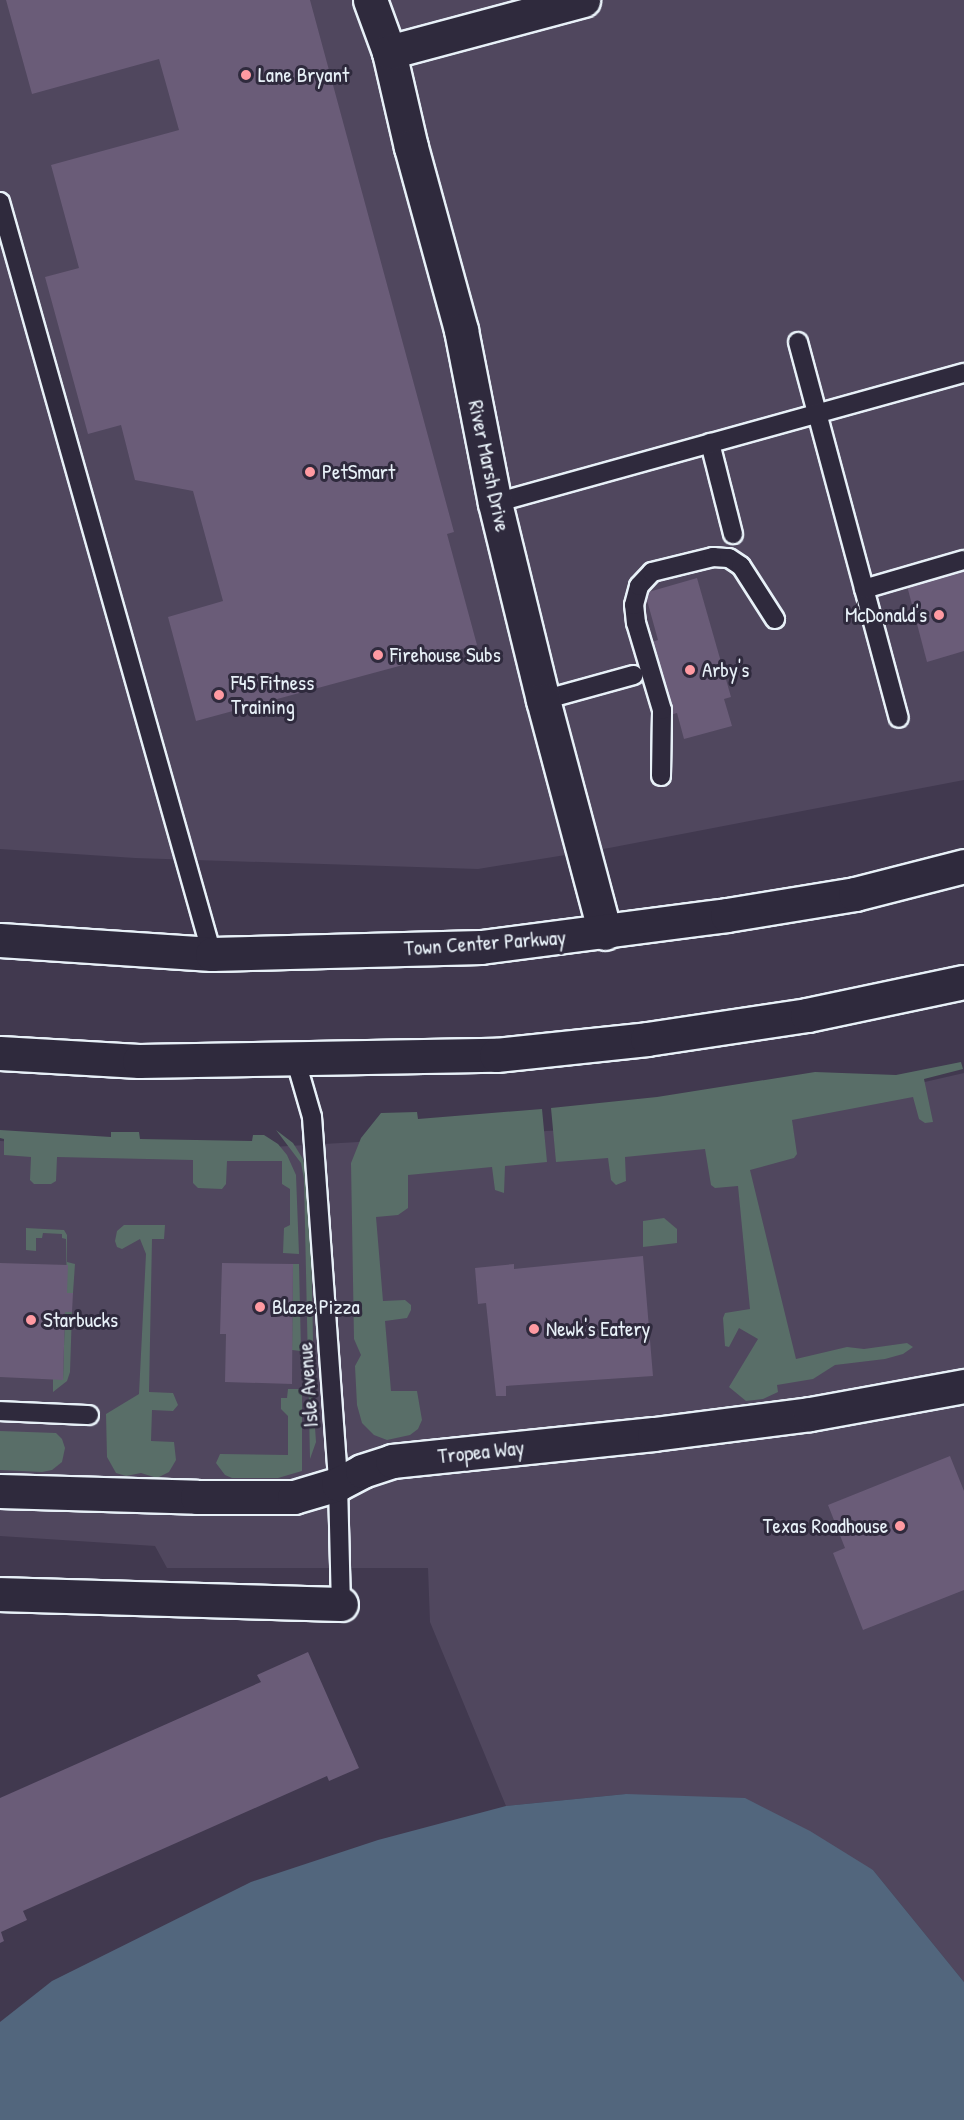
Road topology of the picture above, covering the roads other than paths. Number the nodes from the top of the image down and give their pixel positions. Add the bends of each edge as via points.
1 (370, 0) edge
2 (583, 0) edge
3 (388, 52) junction
4 (0, 202) edge
5 (798, 342) dead end
6 (964, 373) edge
7 (819, 413) junction
8 (710, 443) junction
9 (495, 503) junction
10 (734, 534) dead end
11 (964, 560) edge
12 (864, 590) junction
13 (775, 619) dead end
14 (634, 675) dead end
15 (543, 700) junction
16 (899, 718) dead end
17 (661, 776) dead end
18 (964, 866) edge
19 (605, 933) junction
20 (0, 940) edge
21 (212, 954) junction
22 (962, 985) edge
23 (0, 1053) edge
24 (295, 1058) junction
25 (964, 1386) edge
26 (0, 1411) edge
27 (89, 1415) dead end
28 (338, 1484) junction
29 (0, 1491) edge
30 (0, 1594) edge
31 (341, 1604) joint

1 - 3 street, River Marsh Drive
2 - 3 street
3 - 9 street, River Marsh Drive via 461,330
4 - 21 lane
5 - 7 lane
6 - 7 lane
7 - 8 lane
7 - 12 lane
8 - 9 lane
8 - 10 lane
9 - 15 street, River Marsh Drive
11 - 12 lane
12 - 16 lane
13 - 17 lane via 741,566 729,558 713,557 652,572 639,586 634,605 636,623 662,710
14 - 15 lane
15 - 19 street, River Marsh Drive
18 - 19 street, Town Center Parkway via 855,894
19 - 21 street, Town Center Parkway via 481,946
20 - 21 street, Town Center Parkway
22 - 24 street via 647,1039 496,1054
23 - 24 street via 139,1061
24 - 28 lane, Isle Avenue via 312,1118
25 - 28 street, Tropea Way via 800,1416 392,1461
26 - 27 lane
28 - 29 street, Tropea Way via 294,1497
28 - 31 lane, Isle Avenue
30 - 31 street

